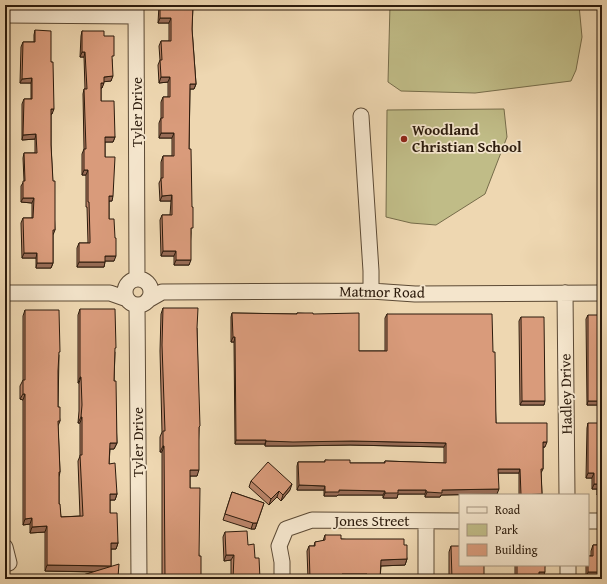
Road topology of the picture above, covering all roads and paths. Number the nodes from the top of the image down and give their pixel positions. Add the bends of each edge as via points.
1 (136, 11) edge
2 (5, 15) edge
3 (361, 116) dead end
4 (137, 282) junction
5 (371, 291) junction
6 (162, 292) junction
7 (5, 293) edge
8 (110, 293) junction
9 (565, 293) junction
10 (602, 293) edge
11 (137, 301) junction
12 (568, 494) edge
13 (426, 521) junction
14 (459, 521) edge
15 (589, 521) edge
16 (602, 521) edge
17 (5, 547) edge
18 (9, 563) dead end
19 (568, 566) edge
20 (139, 579) edge
21 (282, 579) edge
22 (426, 579) edge
23 (568, 579) edge

1 - 2 street
1 - 4 street, Tyler Drive
3 - 5 street
4 - 6 street, Matmor Road
4 - 8 street
4 - 11 street via 125,292
4 - 11 street via 150,292
5 - 6 street, Matmor Road
5 - 9 street, Matmor Road via 416,294
6 - 11 street, Matmor Road
7 - 8 street
8 - 11 street
9 - 10 street, Matmor Road
9 - 12 street, Hadley Drive
11 - 20 street, Tyler Drive
13 - 14 street, Jones Street
13 - 21 street, Jones Street via 312,520 286,529 279,546
13 - 22 street
15 - 16 street
17 - 18 street
19 - 23 street

